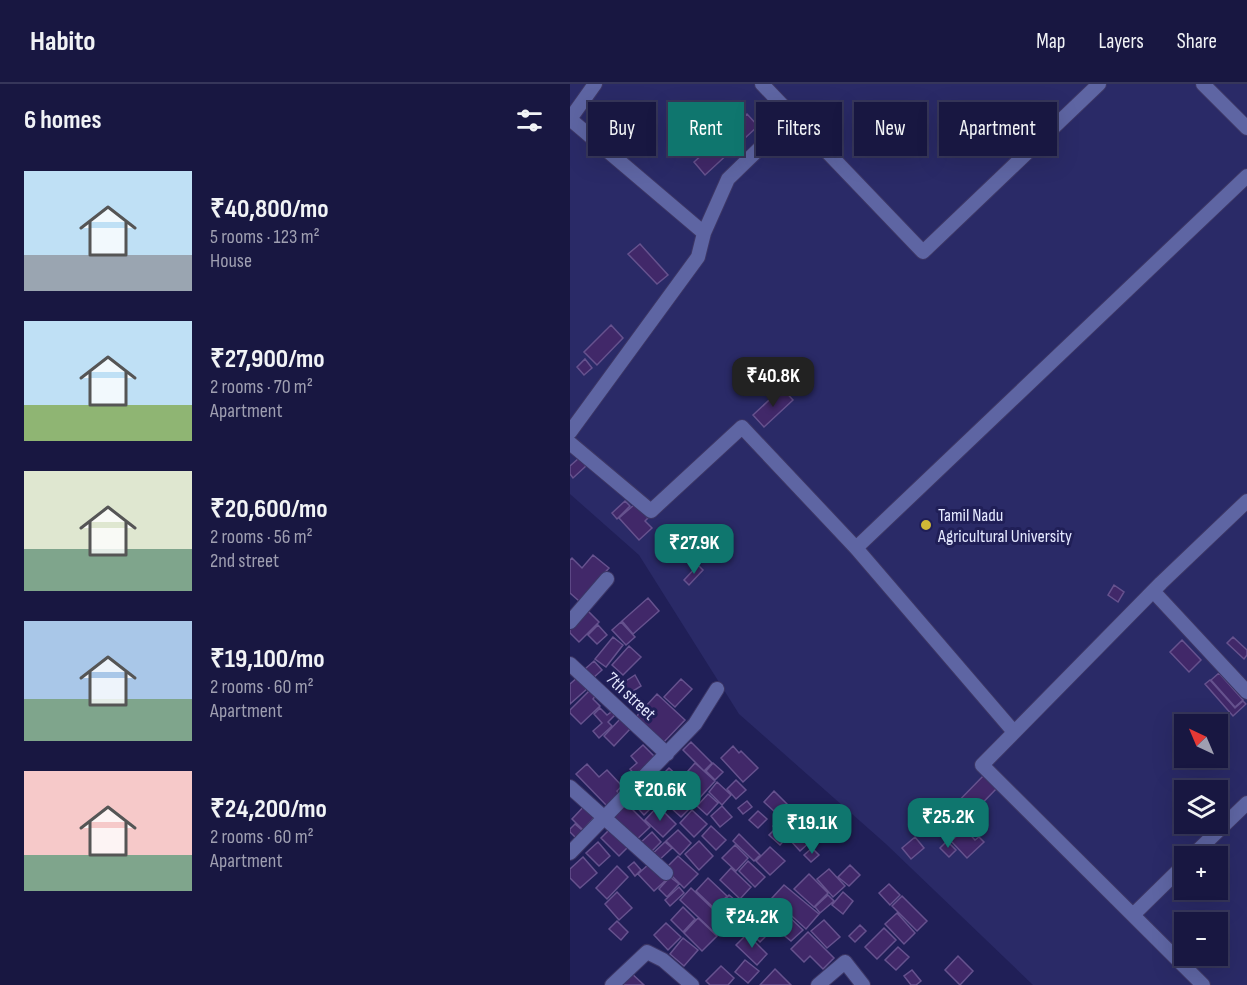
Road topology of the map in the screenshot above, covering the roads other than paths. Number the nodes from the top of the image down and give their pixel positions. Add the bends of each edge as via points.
1 (595, 84) edge
2 (762, 84) edge
3 (1099, 84) edge
4 (1203, 84) edge
5 (779, 102) edge
6 (570, 119) edge
7 (1247, 128) edge
8 (756, 152) edge
9 (831, 156) edge
10 (1247, 176) edge
11 (704, 233) junction
12 (570, 432) edge
13 (570, 443) edge
14 (1247, 501) edge
15 (856, 548) junction
16 (607, 579) dead end
17 (1153, 591) junction
18 (570, 622) edge
19 (570, 664) edge
20 (717, 689) dead end
21 (1247, 692) edge
22 (1014, 732) junction
23 (667, 754) junction
24 (570, 787) edge
25 (1247, 803) edge
26 (604, 818) junction
27 (1202, 846) edge
28 (570, 853) edge
29 (666, 873) dead end
30 (1174, 875) edge
31 (1134, 914) junction
32 (612, 985) edge
33 (692, 985) edge
34 (818, 985) edge
35 (863, 985) edge
36 (1203, 985) edge

1 - 6 street
2 - 5 street
3 - 9 street via 923,252
4 - 7 street
6 - 11 street
8 - 11 street via 728,179
10 - 15 street
11 - 12 street via 698,257
13 - 15 street via 651,511 742,427
14 - 17 street
15 - 22 street
16 - 18 street
17 - 21 street
17 - 22 street
19 - 23 street, 7th street
20 - 23 street via 695,724
22 - 31 street via 982,765
23 - 26 street
24 - 26 street
25 - 27 street
26 - 28 street
26 - 29 street
30 - 31 street
31 - 36 street
32 - 33 street via 647,952 663,960
34 - 35 street via 845,962

